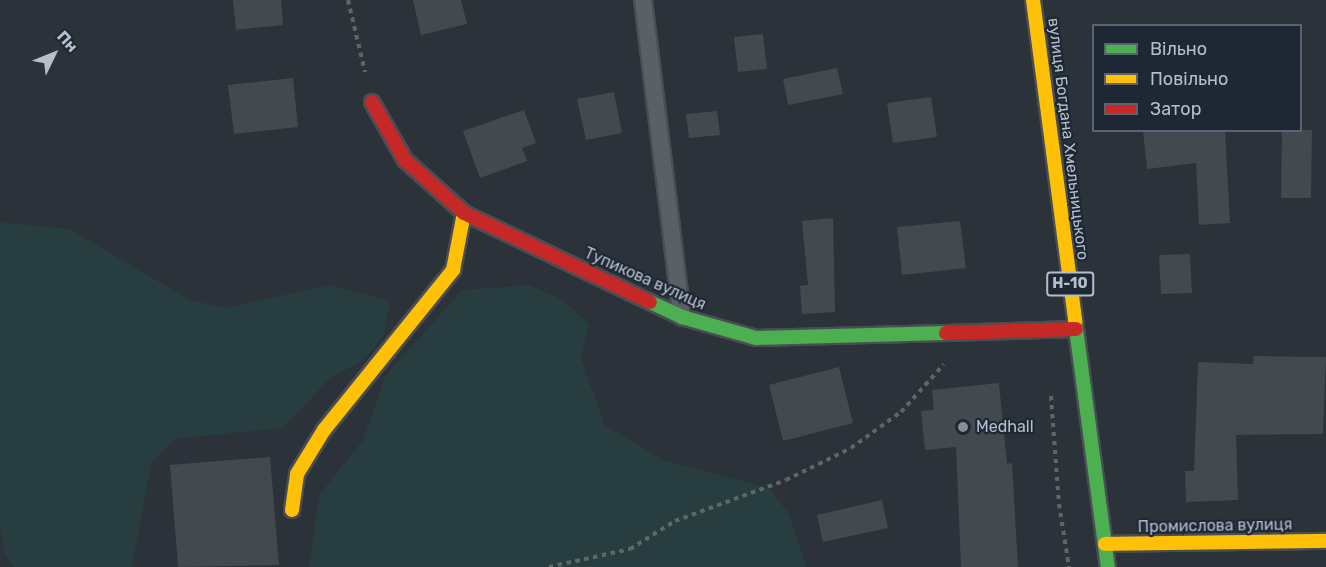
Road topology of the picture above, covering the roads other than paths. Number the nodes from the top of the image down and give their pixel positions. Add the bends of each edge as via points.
1 (643, 0) edge
2 (1033, 0) edge
3 (372, 102) road end
4 (464, 213) junction
5 (682, 317) junction
6 (1076, 329) junction
7 (292, 510) dead end
8 (1326, 541) edge
9 (1105, 544) junction
10 (1107, 567) edge

1 - 5 lane
2 - 6 street, вулиця Богдана Хмельницького / Н-10
3 - 4 street, Тупикова вулиця via 405,160
4 - 5 street, Тупикова вулиця
4 - 7 street via 453,270 324,430 297,474
5 - 6 street, Тупикова вулиця via 756,338
6 - 9 street, вулиця Богдана Хмельницького / Н-10
8 - 9 street, Промислова вулиця
9 - 10 street, вулиця Богдана Хмельницького / Н-10

